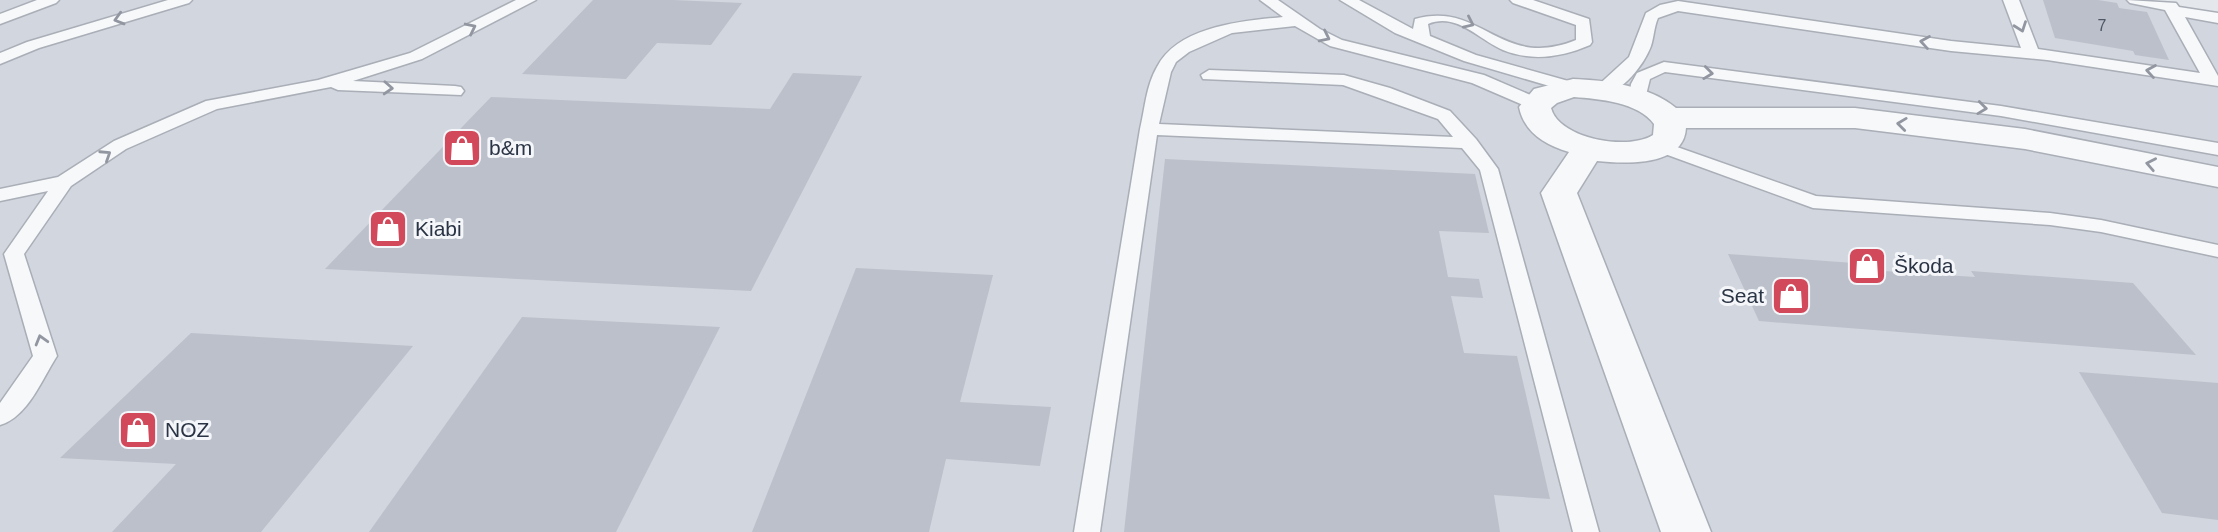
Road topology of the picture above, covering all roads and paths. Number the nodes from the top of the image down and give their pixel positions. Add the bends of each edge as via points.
1 (51, 0) edge
2 (184, 0) edge
3 (528, 0) edge
4 (1268, 0) edge
5 (1348, 0) edge
6 (1518, 0) edge
7 (2011, 0) edge
8 (2134, 0) edge
9 (2174, 11) junction
10 (3, 18) edge
11 (2218, 18) edge
12 (1298, 21) junction
13 (1422, 38) junction
14 (2031, 53) junction
15 (1640, 54) junction
16 (0, 59) edge
17 (1664, 67) junction
18 (1209, 75) dead end
19 (2215, 81) edge
20 (321, 85) junction
21 (1588, 89) junction
22 (455, 91) dead end
23 (1638, 99) junction
24 (1536, 104) junction
25 (1149, 129) junction
26 (1663, 132) junction
27 (1470, 143) junction
28 (1588, 149) junction
29 (2218, 149) edge
30 (2218, 177) edge
31 (64, 182) junction
32 (0, 195) edge
33 (2218, 251) edge
34 (0, 416) edge
35 (1087, 532) edge
36 (1586, 532) edge
37 (1686, 532) edge

1 - 10 lane
2 -> 16 lane
20 -> 3 lane via 416,56
4 - 12 lane
5 - 13 lane
13 -> 6 lane via 1420,22 1449,17 1473,24 1512,48 1534,53 1564,51 1584,42 1584,22
7 -> 14 lane
8 - 9 lane via 2171,5
9 - 11 lane
9 - 19 lane
12 -> 24 lane via 1336,43 1478,79
12 - 25 lane via 1226,30 1197,41 1168,60
13 - 21 lane via 1470,58
14 -> 15 lane via 1951,46 1678,6 1649,17
19 -> 14 lane
15 - 17 lane
15 - 21 lane via 1624,74
17 - 23 lane via 1644,73
17 -> 29 lane via 2001,111
18 - 27 lane via 1344,80 1444,115
20 -> 22 lane
31 -> 20 lane via 120,145 212,104
21 - 23 street
21 - 24 street via 1557,91
23 - 26 street via 1654,108
24 - 28 street via 1539,123 1551,134
25 - 27 lane
25 - 35 lane
26 - 28 street via 1641,152
30 -> 26 street via 2025,139 1855,118
26 - 33 lane via 1813,202 2050,219
27 - 36 lane via 1489,169
28 - 37 street via 1559,193
31 - 32 lane
34 -> 31 lane via 15,403 45,356 14,254

